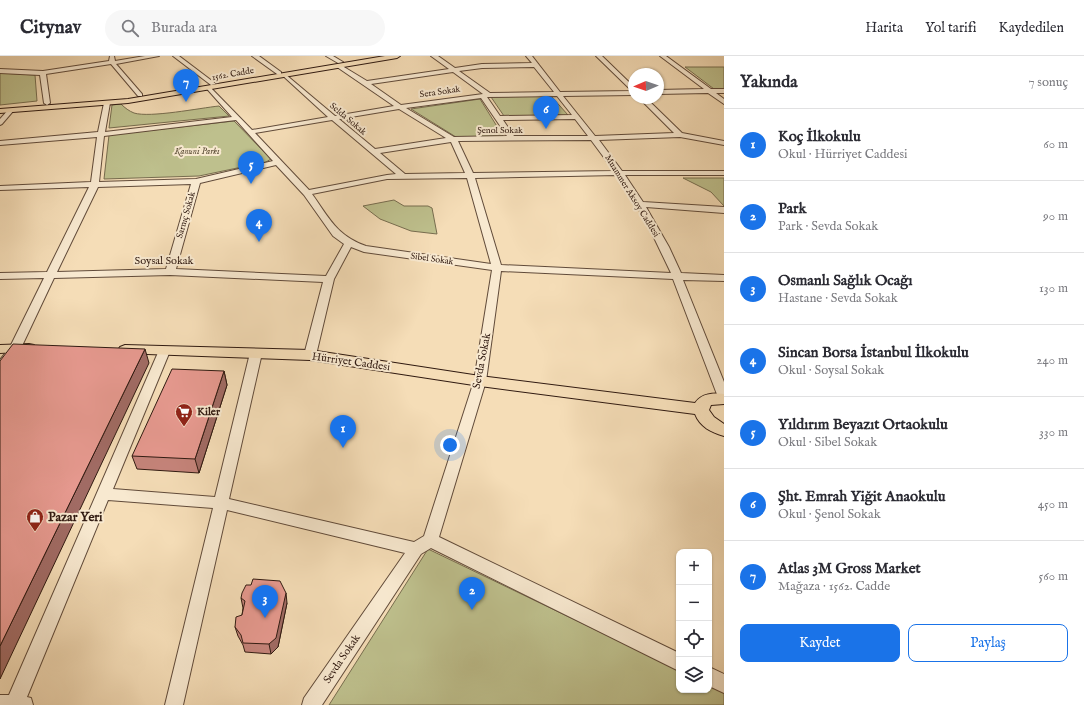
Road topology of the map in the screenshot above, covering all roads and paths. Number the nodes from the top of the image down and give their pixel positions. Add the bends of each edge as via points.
1 (156, 56) edge
2 (176, 56) edge
3 (255, 56) edge
4 (330, 56) edge
5 (377, 56) edge
6 (397, 56) edge
7 (434, 56) edge
8 (529, 56) edge
9 (599, 56) edge
10 (663, 56) edge
11 (112, 59) edge
12 (339, 64) junction
13 (536, 65) junction
14 (456, 70) junction
15 (0, 71) edge
16 (43, 73) junction
17 (281, 74) junction
18 (366, 83) junction
19 (212, 86) junction
20 (628, 86) edge
21 (710, 91) junction
22 (724, 91) edge
23 (628, 92) edge
24 (664, 92) edge
25 (559, 94) junction
26 (140, 95) junction
27 (486, 95) junction
28 (724, 102) edge
29 (47, 103) junction
30 (107, 103) junction
31 (648, 104) edge
32 (0, 106) edge
33 (400, 107) junction
34 (11, 110) junction
35 (0, 111) edge
36 (577, 117) junction
37 (238, 118) junction
38 (333, 118) junction
39 (499, 118) junction
40 (0, 123) edge
41 (250, 132) junction
42 (102, 134) junction
43 (680, 135) junction
44 (595, 138) junction
45 (454, 139) junction
46 (512, 139) junction
47 (724, 142) edge
48 (0, 143) edge
49 (373, 152) junction
50 (278, 162) junction
51 (619, 173) junction
52 (724, 173) edge
53 (470, 175) junction
54 (402, 176) junction
55 (196, 181) junction
56 (95, 184) junction
57 (0, 188) edge
58 (307, 193) junction
59 (639, 204) junction
60 (724, 210) edge
61 (349, 243) junction
62 (497, 268) junction
63 (170, 272) junction
64 (52, 274) junction
65 (0, 276) edge
66 (676, 276) junction
67 (724, 278) edge
68 (328, 279) junction
69 (15, 348) junction
70 (0, 349) edge
71 (46, 349) edge
72 (109, 350) edge
73 (164, 351) junction
74 (256, 353) junction
75 (310, 355) junction
76 (0, 368) edge
77 (480, 381) junction
78 (724, 398) edge
79 (700, 409) junction
80 (724, 430) edge
81 (104, 494) junction
82 (222, 503) junction
83 (430, 540) junction
84 (416, 550) junction
85 (676, 661) edge
86 (712, 678) edge
87 (724, 684) edge
88 (13, 705) edge
89 (174, 705) edge
90 (311, 705) edge

1 - 11 street
2 - 19 street, Sibel Sokak
3 - 17 street, Selda Sokak
4 - 12 street
5 - 12 main road, 1562. Cadde
6 - 12 main road, 1562. Cadde
7 - 14 street
8 - 13 street, Muammer Aksoy Caddesi
9 - 20 street
10 - 21 street
11 - 16 street
11 - 26 street
12 - 17 main road, 1562. Cadde
12 - 18 street
13 - 14 street via 482,66
13 - 25 street, Muammer Aksoy Caddesi
14 - 18 street
14 - 27 street
15 - 16 street
16 - 29 street
17 - 19 main road, 1562. Cadde
17 - 38 street, Selda Sokak
18 - 33 street
19 - 26 main road, 1562. Cadde
19 - 30 main road, 1562. Cadde
19 - 37 street, Sibel Sokak
21 - 22 street
21 - 24 street
21 - 28 street
23 - 25 street, Sera Sokak
25 - 27 street, Sera Sokak
25 - 36 street, Muammer Aksoy Caddesi
26 - 29 main road, 1562. Cadde
27 - 33 street, Sera Sokak
27 - 39 street
29 - 32 main road, 1562. Cadde
30 - 34 main road, 1562. Cadde
30 - 42 street
31 - 43 street
33 - 38 street, Sera Sokak
33 - 45 street
34 - 35 main road, 1562. Cadde
34 - 40 street
36 - 39 street
36 - 44 street, Muammer Aksoy Caddesi
37 - 41 street, Sibel Sokak
37 - 42 street
38 - 41 street, Sera Sokak
38 - 49 street, Selda Sokak
39 - 46 street
41 - 50 street, Sibel Sokak
42 - 48 street
42 - 56 street
43 - 44 street, Şenol Sokak
43 - 47 street, Şenol Sokak
44 - 46 street, Şenol Sokak
44 - 51 street, Muammer Aksoy Caddesi
45 - 46 street, Şenol Sokak
45 - 49 street, Şenol Sokak
45 - 53 street, Sevda Sokak
49 - 54 street, Selda Sokak
50 - 55 street
50 - 58 street, Sibel Sokak
51 - 52 street
51 - 53 street
51 - 59 street, Muammer Aksoy Caddesi
53 - 54 street
53 - 62 street, Sevda Sokak
54 - 58 street
55 - 56 street
55 - 63 street, Sarnıç Sokak
56 - 57 street
56 - 64 street
58 - 61 street, Sibel Sokak via 336,234
59 - 60 street
59 - 66 street, Muammer Aksoy Caddesi via 664,247
61 - 62 street, Sibel Sokak via 364,250
61 - 68 street
62 - 66 street, Sibel Sokak
62 - 77 street, Sevda Sokak
63 - 64 street, Soysal Sokak
63 - 68 street, Soysal Sokak
64 - 65 street, Soysal Sokak
64 - 69 street
66 - 67 street, Sibel Sokak
66 - 78 street, Muammer Aksoy Caddesi
68 - 75 street
69 - 70 main road
69 - 71 main road
69 - 76 street
72 - 73 main road, Hürriyet Caddesi
73 - 74 main road, Hürriyet Caddesi
73 - 81 street
74 - 75 main road, Hürriyet Caddesi
74 - 82 street
75 - 77 main road, Hürriyet Caddesi
77 - 79 main road, Hürriyet Caddesi
77 - 83 street, Sevda Sokak
78 - 79 main road via 705,401
79 - 80 main road via 706,420
81 - 82 street
81 - 88 street
82 - 84 street
82 - 89 street
83 - 84 street, Sevda Sokak
83 - 85 street
84 - 90 street, Sevda Sokak
86 - 87 street

